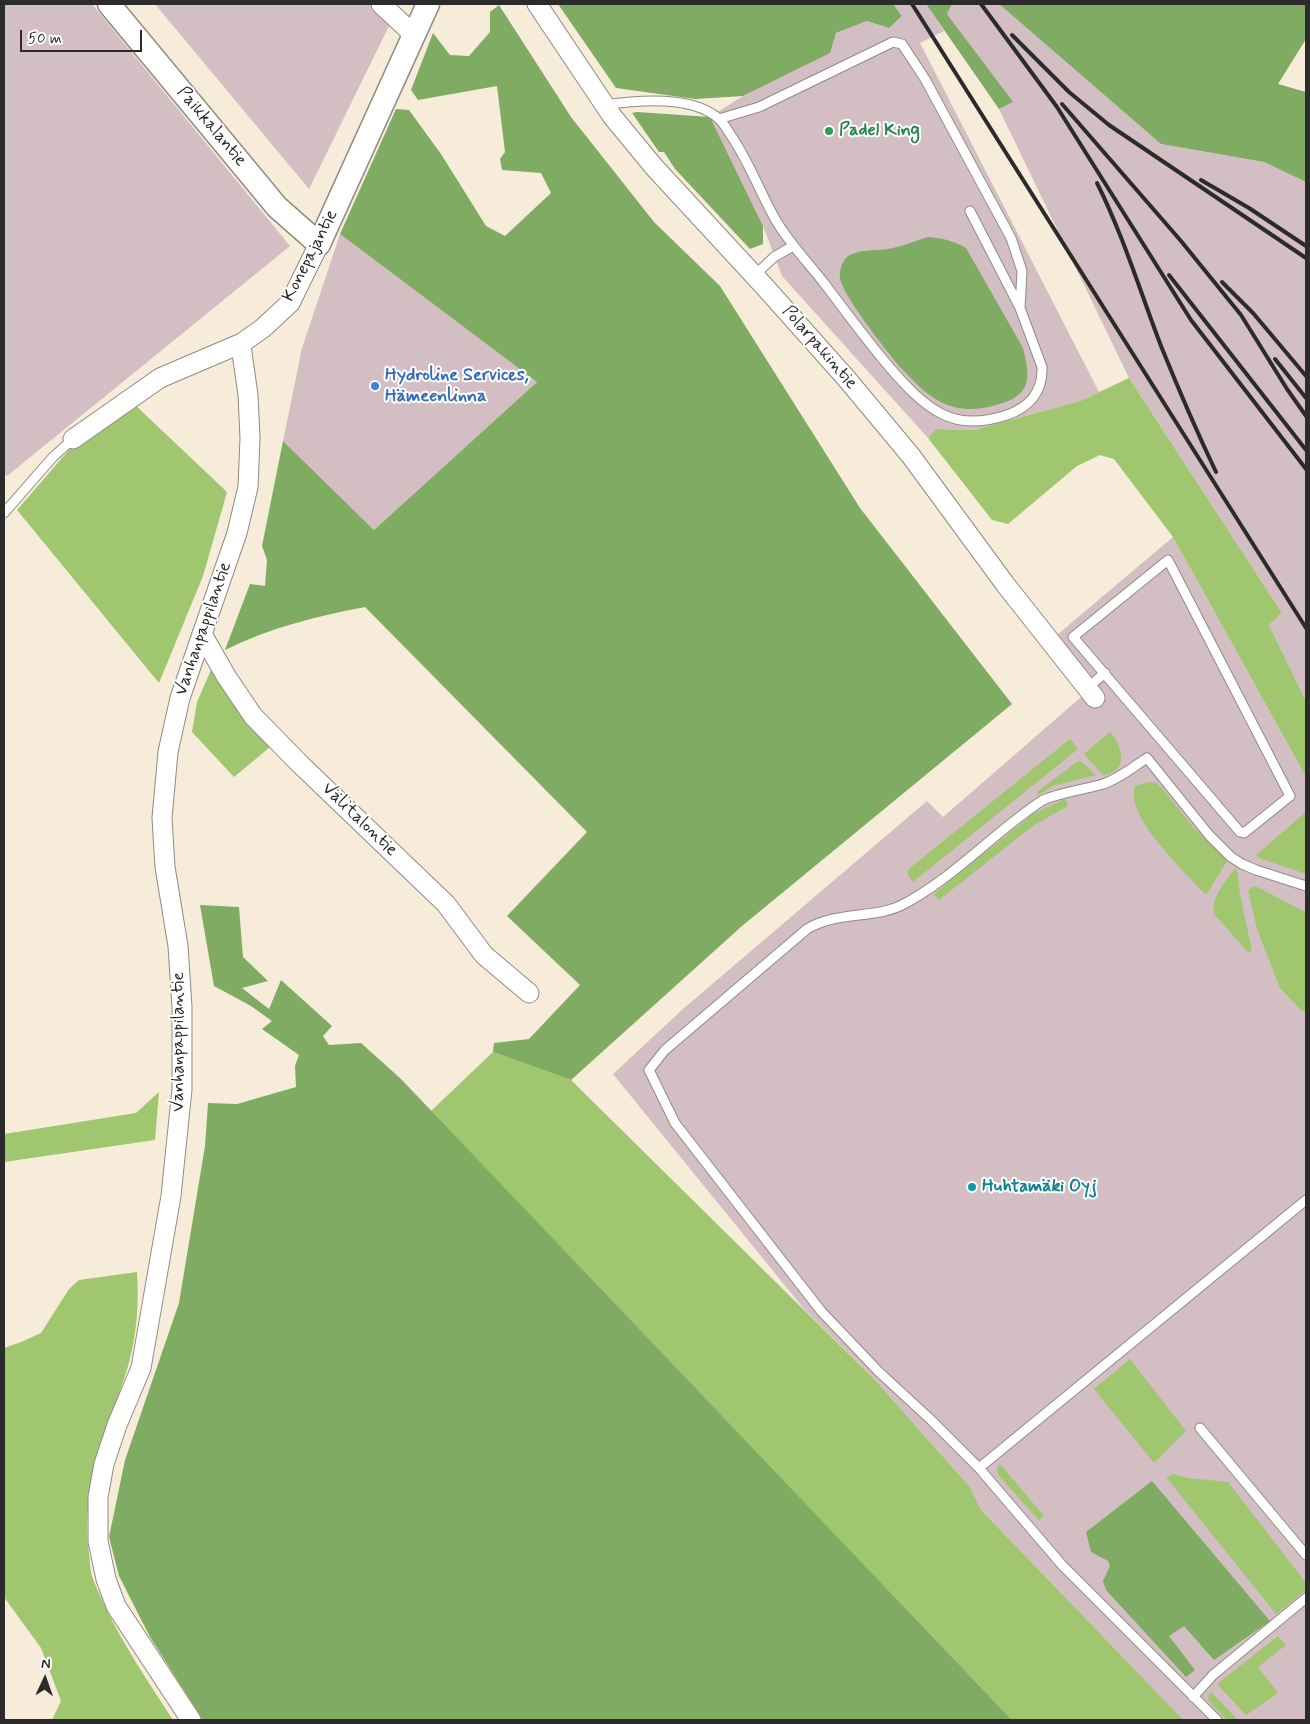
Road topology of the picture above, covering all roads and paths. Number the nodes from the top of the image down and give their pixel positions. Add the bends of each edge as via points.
1 (109, 4) edge
2 (381, 4) edge
3 (428, 4) edge
4 (537, 4) edge
5 (413, 34) junction
6 (605, 105) junction
7 (720, 119) junction
8 (970, 211) dead end
9 (319, 244) junction
10 (793, 246) junction
11 (754, 276) junction
12 (1020, 308) junction
13 (242, 343) junction
14 (73, 439) joint
15 (4, 513) edge
16 (202, 634) junction
17 (1105, 673) junction
18 (1091, 693) joint
19 (1306, 886) edge
20 (529, 993) dead end
21 (1306, 1200) edge
22 (1200, 1428) dead end
23 (979, 1468) junction
24 (1306, 1555) edge
25 (1306, 1598) edge
26 (1193, 1696) junction
27 (191, 1720) edge
28 (1217, 1720) edge

1 - 9 street, Paikkalantie via 277,207
2 - 5 street
3 - 5 street, Konepajantie
4 - 6 street, Polarpakintie
5 - 9 street, Konepajantie
6 - 7 lane via 680,103 701,108
6 - 11 street, Polarpakintie via 654,167
7 - 10 lane via 746,157 774,218
7 - 12 lane via 759,107 893,42 902,44 926,79 1011,238 1022,272
8 - 12 lane
9 - 13 street, Konepajantie via 290,302
10 - 11 lane via 774,257
10 - 12 lane via 901,380 924,403 957,420 988,420 1010,414 1026,404 1041,387 1042,367
11 - 18 street, Polarpakintie via 911,456 1005,584
13 - 14 street, Konepajantie via 160,378
13 - 16 street, Vanhanpappilantie via 250,438 248,487 237,533
14 - 15 lane via 52,457
16 - 20 street, Välitalontie via 253,716 446,904 484,955
16 - 27 street, Vanhanpappilantie via 178,707 168,752 162,818 165,867 178,946 182,1008 182,1089 170,1196 141,1368 106,1456 98,1497 98,1541 116,1606
17 - 17 lane via 1073,637 1168,560 1290,796 1244,833 1240,832
17 - 18 lane
19 - 23 lane via 1256,870 1231,857 1209,835 1147,758 1114,780 1043,800 926,891 899,906 828,919 807,929 665,1050 649,1070 675,1123 821,1312
21 - 23 lane
22 - 24 lane
23 - 26 lane via 1062,1565
25 - 26 lane via 1213,1675
26 - 28 lane

